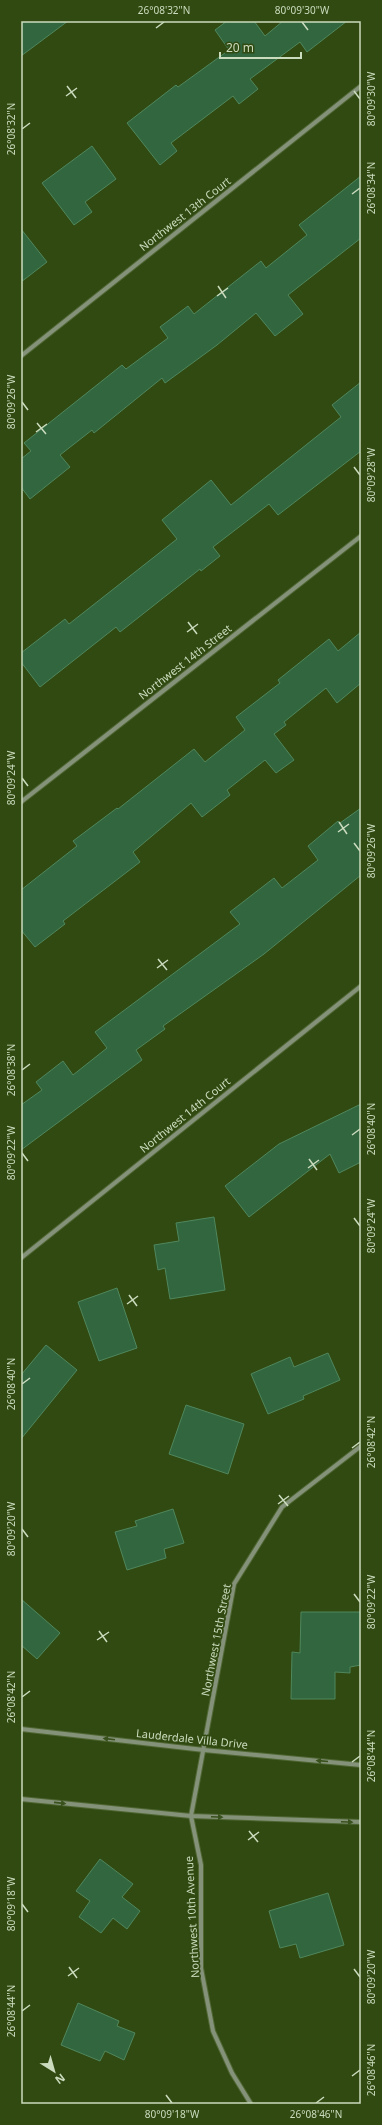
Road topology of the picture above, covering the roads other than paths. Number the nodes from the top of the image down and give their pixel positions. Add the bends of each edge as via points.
1 (361, 86) edge
2 (21, 356) edge
3 (361, 536) edge
4 (21, 802) edge
5 (361, 986) edge
6 (21, 1258) edge
7 (361, 1446) edge
8 (21, 1729) edge
9 (204, 1750) junction
10 (361, 1765) edge
11 (21, 1799) edge
12 (192, 1816) junction
13 (361, 1822) edge
14 (251, 2104) edge

1 - 2 street, Northwest 13th Court
3 - 4 street, Northwest 14th Street
5 - 6 street, Northwest 14th Court
7 - 9 street, Northwest 15th Street via 282,1507 234,1584
9 -> 8 street, Lauderdale Villa Drive
10 -> 9 street, Lauderdale Villa Drive
9 - 12 street, Northwest 15th Street
11 -> 12 street
12 -> 13 street
12 - 14 street, Northwest 10th Avenue via 201,1865 201,1968 213,2031 232,2073

